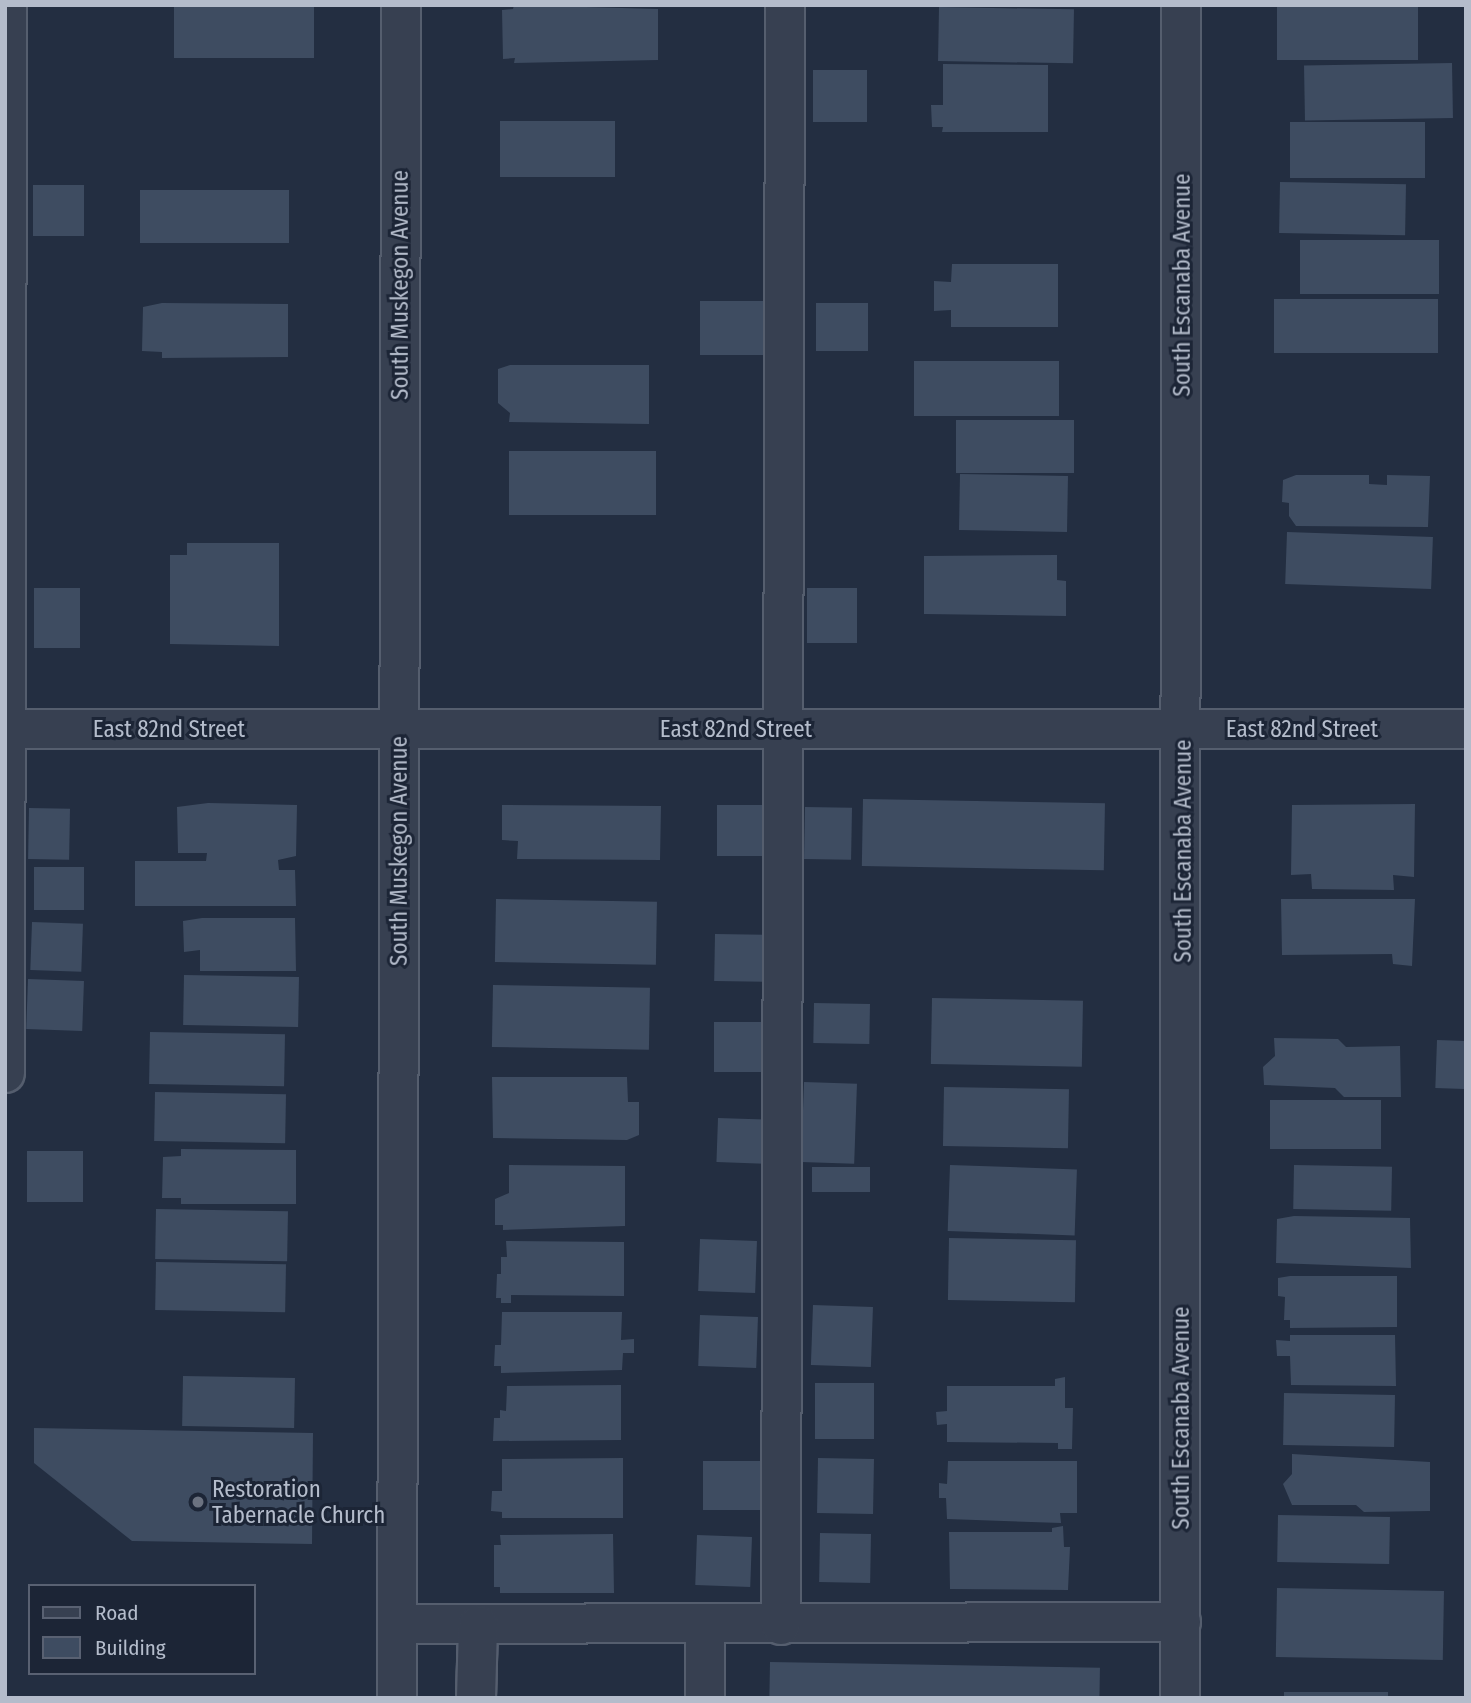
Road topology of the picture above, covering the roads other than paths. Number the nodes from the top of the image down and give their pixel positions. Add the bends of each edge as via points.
1 (7, 5) edge
2 (401, 5) edge
3 (785, 5) edge
4 (1181, 5) edge
5 (7, 729) edge
6 (399, 729) junction
7 (786, 729) junction
8 (1183, 729) junction
9 (1466, 729) edge
10 (5, 1073) edge
11 (1181, 1622) junction
12 (397, 1624) junction
13 (478, 1625) junction
14 (705, 1625) junction
15 (781, 1625) junction
16 (397, 1698) edge
17 (476, 1698) edge
18 (705, 1698) edge
19 (1181, 1698) edge

1 - 5 street
2 - 6 street, South Muskegon Avenue
3 - 7 street
4 - 8 street, South Escanaba Avenue
5 - 6 street, East 82nd Street
5 - 10 street
6 - 7 street, East 82nd Street
6 - 12 street, South Muskegon Avenue
7 - 8 street, East 82nd Street
7 - 15 street
8 - 9 street, East 82nd Street
8 - 11 street, South Escanaba Avenue
11 - 15 street
11 - 19 street, South Escanaba Avenue
12 - 13 street
12 - 16 street, South Muskegon Avenue
13 - 14 street
13 - 17 street
14 - 15 street
14 - 18 street

